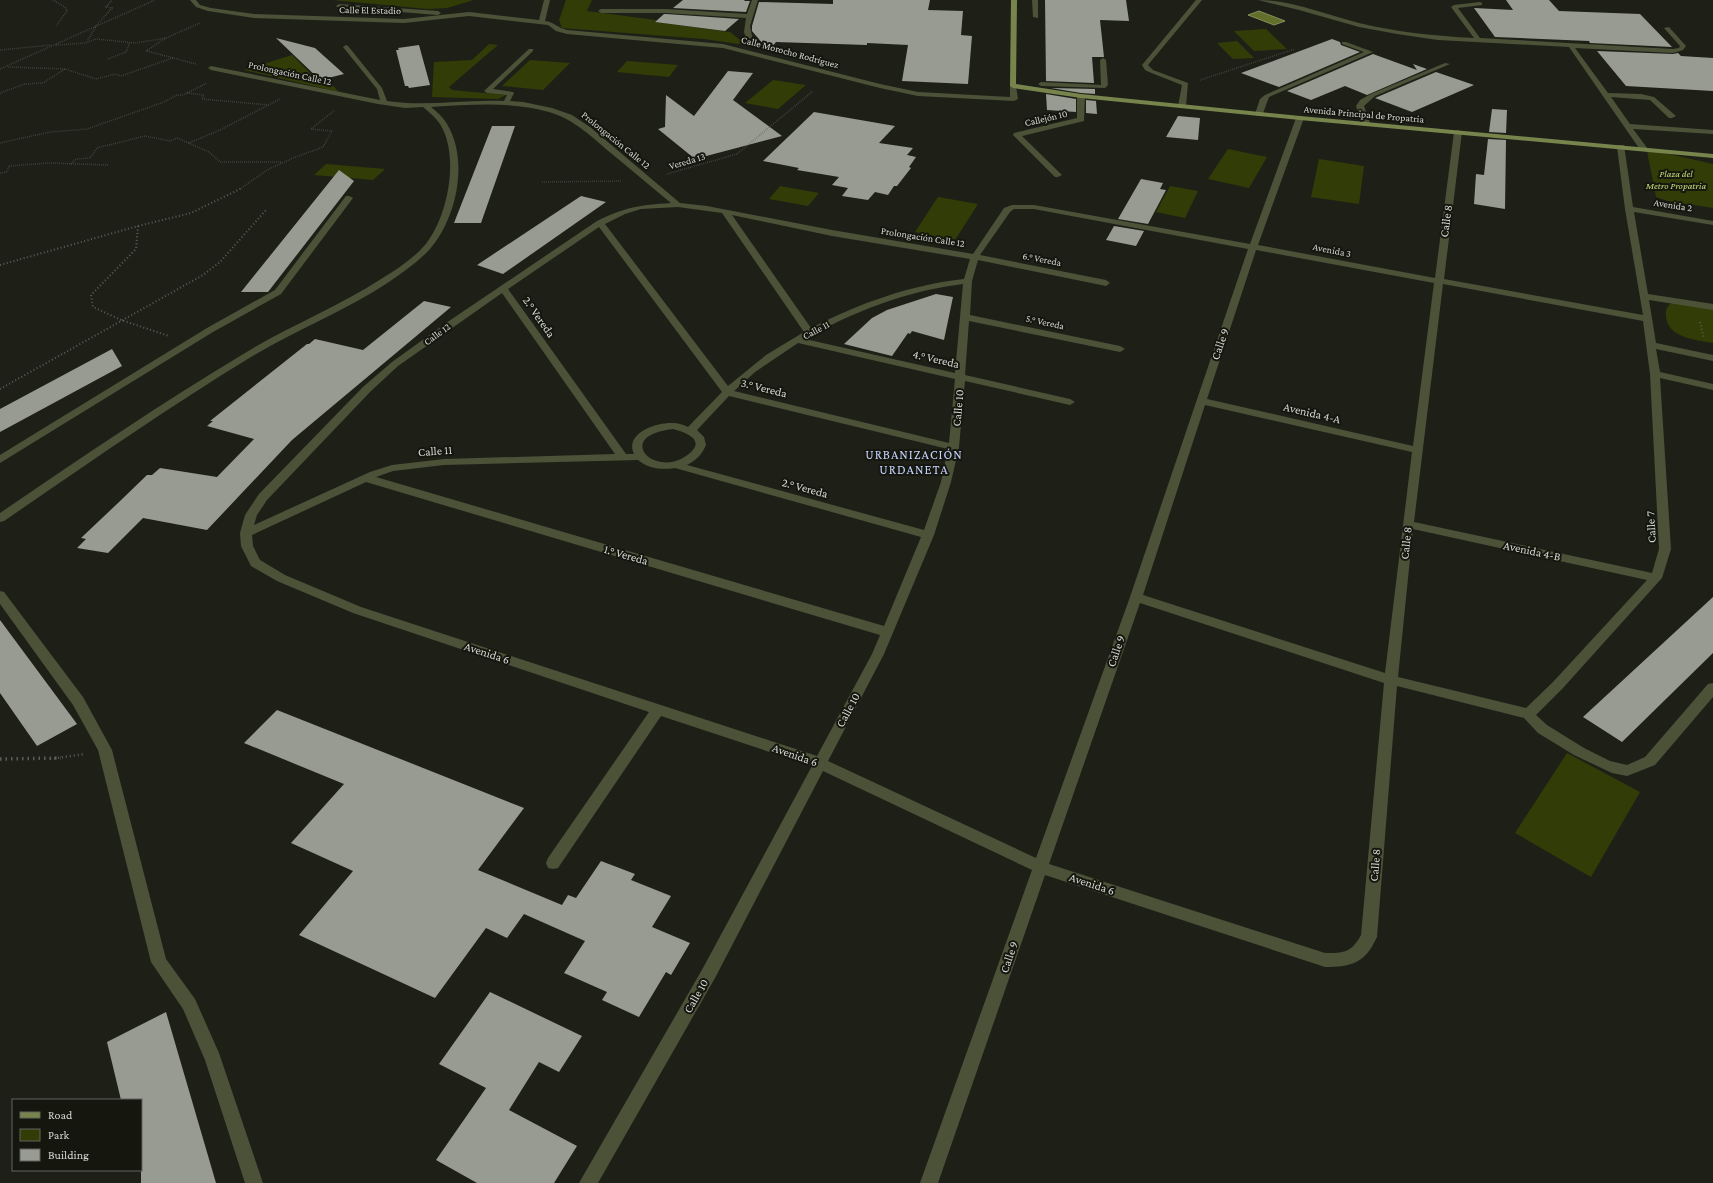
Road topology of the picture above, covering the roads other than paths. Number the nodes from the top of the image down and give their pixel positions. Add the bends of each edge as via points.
1 (193, 0) edge
2 (547, 0) edge
3 (755, 0) edge
4 (1014, 0) edge
5 (1035, 0) edge
6 (1199, 0) edge
7 (1261, 0) edge
8 (1480, 4) dead end
9 (339, 6) dead end
10 (601, 11) dead end
11 (458, 15) junction
12 (750, 16) junction
13 (1036, 17) dead end
14 (542, 22) junction
15 (550, 23) joint
16 (1668, 28) dead end
17 (1479, 41) junction
18 (1344, 43) dead end
19 (1570, 46) junction
20 (346, 47) dead end
21 (531, 50) dead end
22 (1104, 60) dead end
23 (1447, 64) dead end
24 (211, 68) road end
25 (842, 76) junction
26 (1041, 84) dead end
27 (1014, 86) junction
28 (1088, 87) junction
29 (1605, 95) junction
30 (1084, 96) junction
31 (384, 103) junction
32 (506, 103) junction
33 (425, 105) junction
34 (1182, 106) junction
35 (1259, 114) junction
36 (1672, 116) dead end
37 (1300, 118) junction
38 (1366, 124) junction
39 (1627, 126) junction
40 (1458, 132) junction
41 (1713, 132) edge
42 (1621, 147) junction
43 (1644, 149) junction
44 (1713, 156) edge
45 (1058, 175) dead end
46 (349, 198) dead end
47 (678, 204) junction
48 (1012, 207) joint
49 (1629, 209) junction
50 (725, 212) junction
51 (600, 223) junction
52 (1713, 223) edge
53 (1253, 246) junction
54 (975, 257) junction
55 (968, 281) junction
56 (1438, 281) junction
57 (1106, 283) dead end
58 (503, 288) junction
59 (1643, 296) junction
60 (1713, 307) edge
61 (965, 317) junction
62 (1647, 319) junction
63 (810, 333) junction
64 (797, 340) junction
65 (1652, 346) junction
66 (1120, 349) dead end
67 (1711, 357) edge
68 (1655, 374) junction
69 (960, 377) junction
70 (1713, 387) edge
71 (727, 392) junction
72 (1070, 402) dead end
73 (1201, 402) junction
74 (691, 430) junction
75 (954, 447) junction
76 (1416, 450) junction
77 (640, 457) junction
78 (622, 458) junction
79 (0, 460) edge
80 (675, 466) junction
81 (366, 478) junction
82 (0, 518) edge
83 (1408, 524) junction
84 (246, 533) junction
85 (928, 535) junction
86 (1656, 578) junction
87 (0, 595) edge
88 (1136, 597) junction
89 (887, 632) junction
90 (1391, 680) junction
91 (1713, 688) edge
92 (658, 709) junction
93 (1528, 714) junction
94 (820, 763) junction
95 (553, 863) dead end
96 (1040, 867) junction
97 (1360, 953) joint
98 (254, 1183) edge
99 (588, 1183) edge
100 (928, 1183) edge

1 - 11 street, Calle El Estadio via 198,6 225,13 271,17 404,21
2 - 14 street
3 - 12 street
4 - 27 main road
5 - 13 street
6 - 34 street via 1145,65 1147,69 1186,84
7 - 17 street via 1397,32
8 - 17 street via 1454,7
9 - 11 street
10 - 12 street via 666,11
11 - 14 street, Calle El Estadio via 484,15
12 - 25 street via 746,31 750,42
14 - 15 street, Calle El Estadio
15 - 25 street, Calle Morocho Rodríguez via 558,30 567,32 723,46
16 - 19 street via 1683,46 1681,49 1673,51
17 - 19 street
18 - 35 street via 1370,52 1267,96
19 - 29 street
20 - 31 street via 380,89
21 - 32 street via 487,91 511,93
22 - 28 street via 1105,86
23 - 38 street via 1363,102 1360,106
24 - 31 street, Prolongación Calle 12
25 - 27 street, Calle Morocho Rodríguez via 900,91 949,96 1014,99
26 - 28 street
27 - 30 main road, Avenida Principal de Propatria
28 - 30 street
29 - 36 street via 1652,98
29 - 39 street
30 - 34 main road, Avenida Principal de Propatria
30 - 45 street, Callejón 10 via 1081,119 1017,135
31 - 33 street, Prolongación Calle 12
32 - 33 street, Prolongación Calle 12
32 - 47 street, Prolongación Calle 12 via 535,106 569,117
33 - 82 street via 445,125 454,154 453,191 441,227 420,254 370,291 250,354
34 - 35 main road, Avenida Principal de Propatria
35 - 37 main road, Avenida Principal de Propatria
37 - 38 main road, Avenida Principal de Propatria
37 - 53 street, Calle 9
38 - 40 main road, Avenida Principal de Propatria
39 - 41 street
39 - 43 street
40 - 42 main road, Avenida Principal de Propatria
40 - 56 street, Calle 8
42 - 43 main road, Avenida Principal de Propatria
42 - 49 street, Calle 7
43 - 44 main road, Avenida Principal de Propatria
46 - 79 street via 271,298 210,330
47 - 50 street, Prolongación Calle 12
47 - 51 street, Calle 12 via 641,207 622,212
48 - 53 street, Avenida 3 via 1034,207
48 - 54 street, Calle 10 via 1007,210
49 - 52 street, Avenida 2
49 - 59 street, Calle 7
50 - 54 street, Prolongación Calle 12 via 832,234
50 - 63 street
51 - 58 street, Calle 12
51 - 71 street, 3.° Vereda
53 - 56 street, Avenida 3
53 - 73 street, Calle 9
54 - 55 street, Calle 10
54 - 57 street, 6.° Vereda
55 - 61 street, Calle 10
55 - 63 street, Calle 11 via 934,286 891,297
56 - 62 street, Avenida 3
56 - 76 street, Calle 8
58 - 78 street, 2.° Vereda
58 - 84 street, Calle 12 via 395,364 367,389 263,498 251,515
59 - 60 street
59 - 62 street, Calle 7
61 - 66 street, 5.° Vereda
61 - 69 street, Calle 10
62 - 65 street, Calle 7
63 - 64 street, Calle 11
64 - 69 street, 4.° Vereda
64 - 71 street, Calle 11 via 767,359
65 - 67 street
65 - 68 street, Calle 7
68 - 70 street
68 - 86 street, Calle 7 via 1665,549
69 - 72 street, 4.° Vereda
69 - 75 street, Calle 10
71 - 74 street, Calle 11
71 - 75 street, 3.° Vereda
73 - 76 street, Avenida 4-A
73 - 88 street, Calle 9
74 - 77 street via 673,426 658,428 645,434 637,445 636,452
74 - 80 street, Calle 11 via 701,440 701,446 693,458
75 - 85 street, Calle 10 via 946,482
76 - 83 street, Calle 8
77 - 78 street, Calle 11
77 - 80 street, Calle 11 via 654,465
78 - 81 street, Calle 11 via 444,462 392,468
80 - 85 street, 2.° Vereda
81 - 84 street, Calle 11
81 - 89 street, 1.° Vereda
83 - 86 street, Avenida 4-B
83 - 90 street, Calle 8
84 - 92 street, Avenida 6 via 246,546 255,563 281,578 357,610
85 - 89 street, Calle 10
86 - 93 street, Calle 7
87 - 98 street via 78,701 105,750 159,962 189,1004 213,1058
88 - 90 street
88 - 96 street, Calle 9
89 - 94 street, Calle 10 via 878,654
90 - 93 street
90 - 97 street, Calle 8 via 1369,937
91 - 93 street via 1650,761 1624,771 1609,767 1555,737 1537,725
92 - 94 street, Avenida 6
92 - 95 street
94 - 96 street, Avenida 6
94 - 99 street, Calle 10 via 709,973
96 - 97 street, Avenida 6 via 1324,960 1343,960
96 - 100 street, Calle 9

